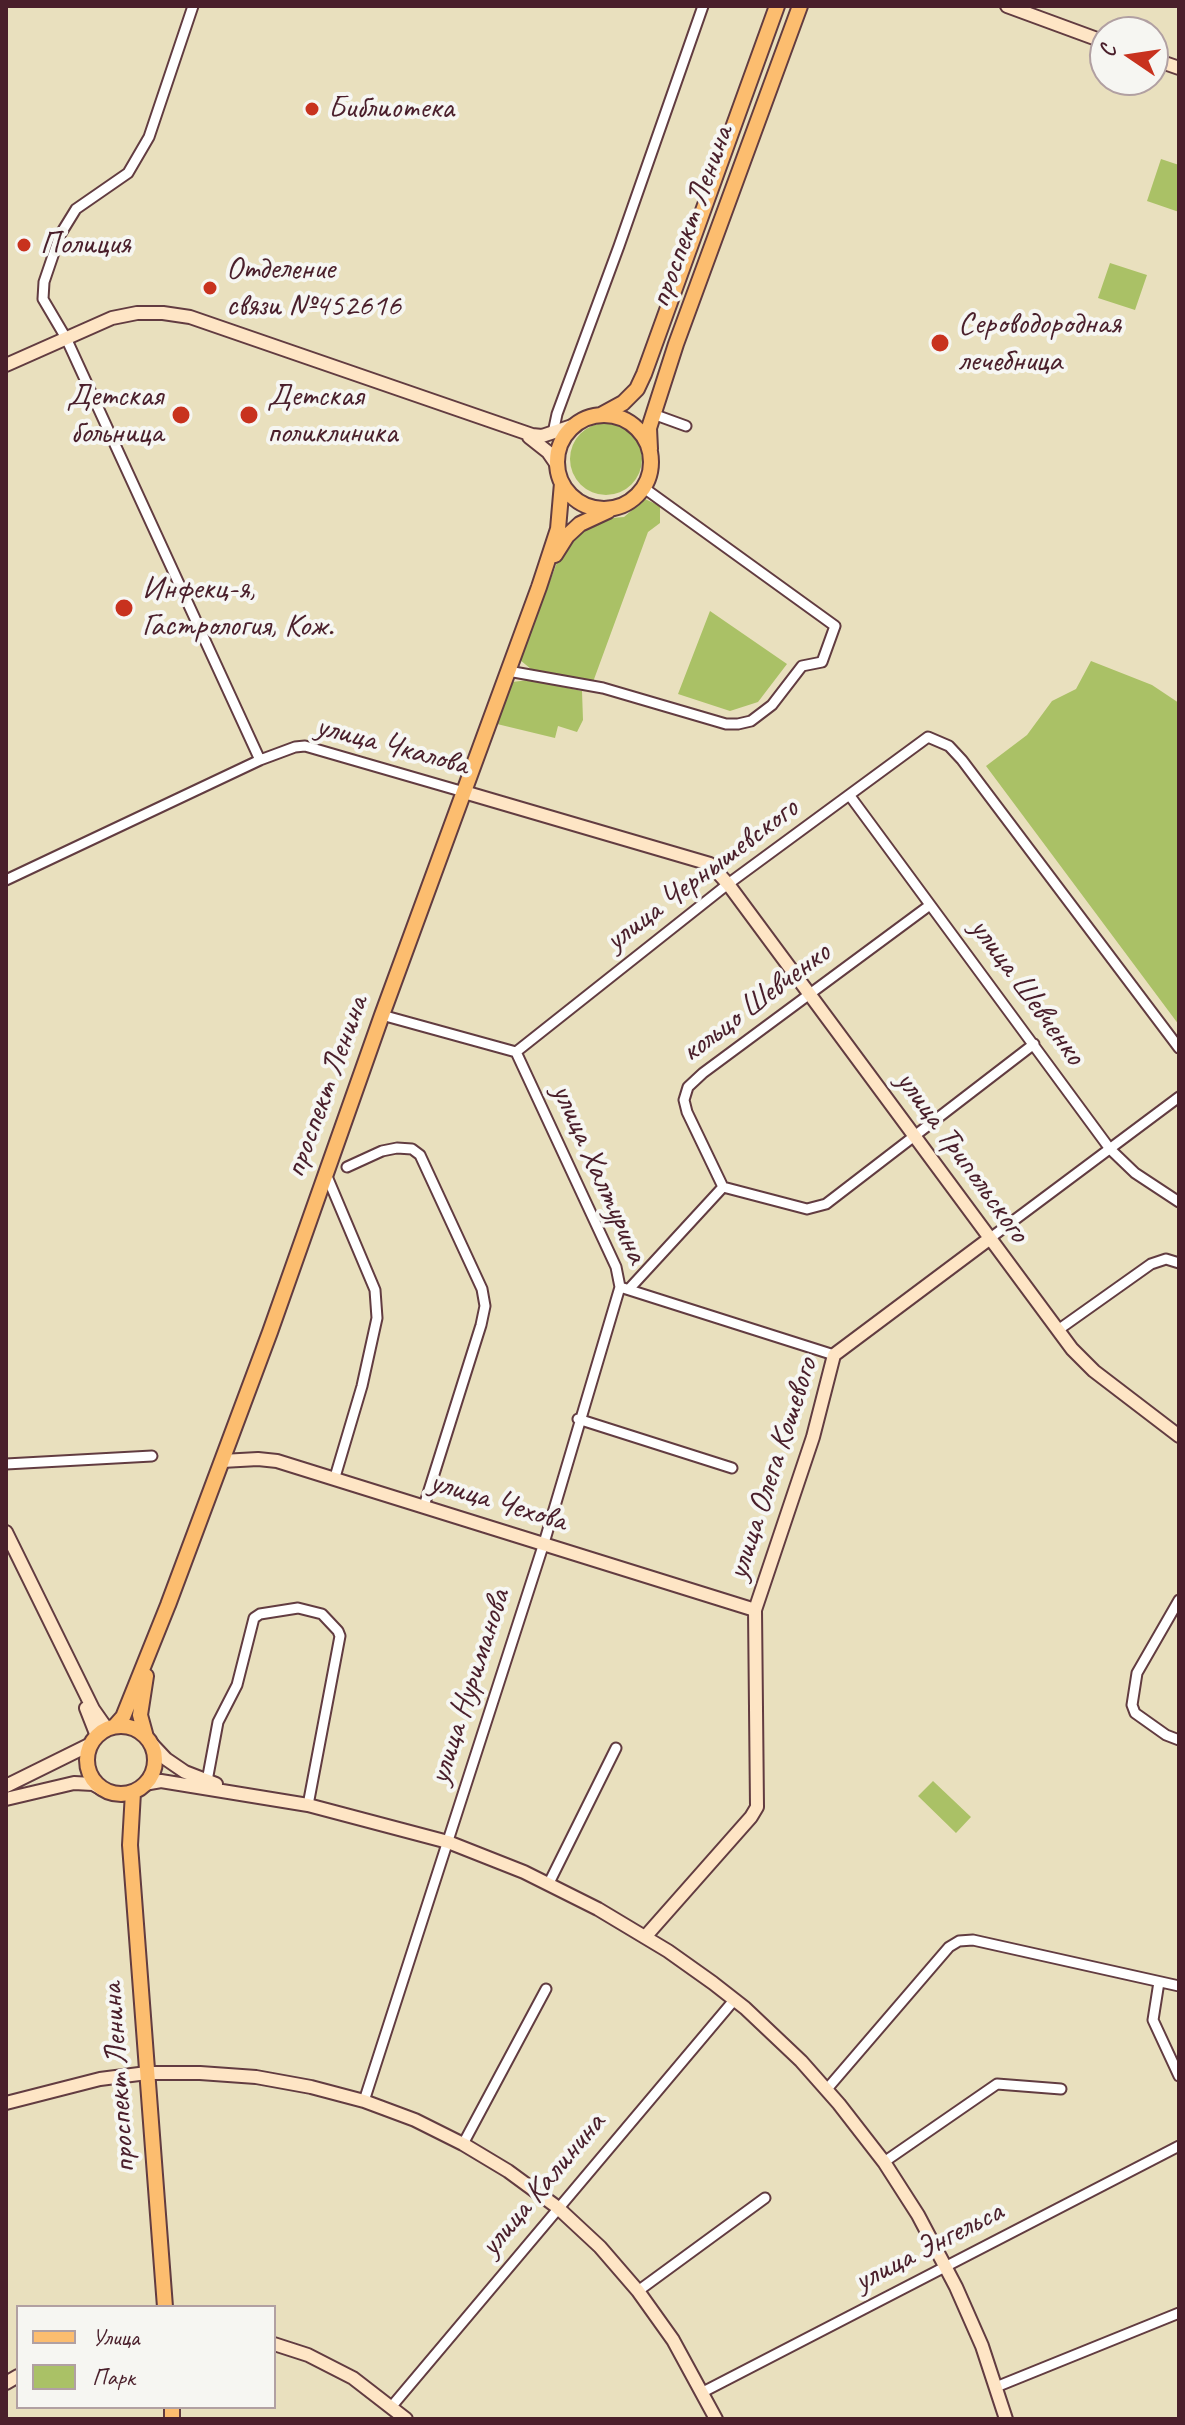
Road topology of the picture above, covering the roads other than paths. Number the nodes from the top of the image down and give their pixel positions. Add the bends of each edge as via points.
1 (193, 6) edge
2 (703, 6) edge
3 (777, 6) edge
4 (800, 6) edge
5 (1007, 6) edge
6 (1089, 36) edge
7 (66, 338) junction
8 (6, 365) edge
9 (653, 414) junction
10 (601, 415) junction
11 (575, 425) junction
12 (686, 426) dead end
13 (512, 429) junction
14 (553, 433) junction
15 (650, 449) junction
16 (557, 465) junction
17 (562, 483) junction
18 (644, 488) junction
19 (611, 510) junction
20 (539, 587) junction
21 (508, 671) junction
22 (260, 760) junction
23 (464, 792) junction
24 (850, 796) junction
25 (6, 880) edge
26 (728, 884) junction
27 (930, 905) junction
28 (808, 995) junction
29 (389, 1017) dead end
30 (1034, 1044) junction
31 (1179, 1048) edge
32 (516, 1052) junction
33 (1179, 1097) edge
34 (915, 1135) junction
35 (1110, 1149) junction
36 (347, 1167) dead end
37 (326, 1174) junction
38 (723, 1187) junction
39 (1179, 1202) edge
40 (989, 1239) junction
41 (1179, 1263) edge
42 (625, 1287) junction
43 (1058, 1330) junction
44 (834, 1355) junction
45 (578, 1419) junction
46 (1179, 1436) edge
47 (152, 1456) dead end
48 (222, 1461) junction
49 (6, 1464) edge
50 (732, 1468) dead end
51 (335, 1477) junction
52 (424, 1506) junction
53 (6, 1532) edge
54 (544, 1543) junction
55 (1179, 1600) edge
56 (168, 1605) junction
57 (755, 1610) junction
58 (102, 1734) junction
59 (148, 1740) junction
60 (1179, 1740) edge
61 (616, 1748) dead end
62 (207, 1781) junction
63 (6, 1786) edge
64 (139, 1788) junction
65 (108, 1791) junction
66 (245, 1795) junction
67 (6, 1799) edge
68 (308, 1805) junction
69 (448, 1842) junction
70 (130, 1845) junction
71 (549, 1883) junction
72 (645, 1937) junction
73 (1159, 1982) junction
74 (1179, 1986) edge
75 (546, 1989) dead end
76 (735, 1999) junction
77 (147, 2073) junction
78 (1179, 2076) edge
79 (827, 2089) junction
80 (1061, 2089) dead end
81 (364, 2101) junction
82 (6, 2103) edge
83 (463, 2144) junction
84 (1179, 2146) edge
85 (884, 2162) junction
86 (765, 2198) dead end
87 (557, 2207) junction
88 (947, 2268) junction
89 (638, 2291) junction
90 (165, 2305) edge
91 (1179, 2313) edge
92 (276, 2345) edge
93 (996, 2387) junction
94 (703, 2392) junction
95 (392, 2406) junction
96 (406, 2419) edge
97 (716, 2419) edge
98 (1006, 2419) edge

1 - 7 street via 149,137 128,173 76,209 60,235 43,299
2 - 14 street
3 - 10 main road, проспект Ленина via 644,374 623,403
4 - 9 main road, проспект Ленина
5 - 6 street
7 - 8 street
7 - 13 street via 137,313 190,317
7 - 22 street
9 - 12 street
9 - 15 main road, проспект Ленина
10 - 11 main road
10 - 15 main road via 637,427
11 - 14 street
11 - 16 main road via 561,444
13 - 14 street via 542,436
13 - 16 street via 540,444
15 - 18 main road via 651,469
16 - 17 main road
17 - 19 main road via 582,504
17 - 20 main road, проспект Ленина via 558,529
18 - 19 main road via 630,503
18 - 21 street via 835,626 822,662 802,666 772,705 738,724 603,688
19 - 20 main road, проспект Ленина via 567,536
20 - 21 main road, проспект Ленина
21 - 23 main road, проспект Ленина
22 - 23 street, улица Чкалова via 305,746
22 - 25 street, улица Чкалова
23 - 26 street, улица Чкалова via 710,864
23 - 37 main road, проспект Ленина
24 - 26 street, улица Чернышевского
24 - 27 street, улица Шевченко
24 - 31 street, улица Чернышевского via 921,741 942,741 1074,905
26 - 28 street, улица Трипольского
26 - 32 street, улица Чернышевского
27 - 28 street, кольцо Шевченко
27 - 30 street, улица Шевченко
28 - 34 street, улица Трипольского
28 - 38 street, кольцо Шевченко via 688,1087 687,1112
29 - 32 street
30 - 34 street
30 - 35 street, улица Шевченко
32 - 42 street, улица Халтурина
33 - 35 street, улица Олега Кошевого
34 - 38 street via 826,1204 807,1209
34 - 40 street, улица Трипольского
35 - 39 street, улица Шевченко
35 - 40 street, улица Олега Кошевого
36 - 52 street via 397,1148 420,1155 482,1289 481,1325
37 - 48 main road, проспект Ленина
37 - 51 street via 375,1290 377,1318
38 - 42 street
40 - 43 street, улица Трипольского
40 - 44 street, улица Олега Кошевого
41 - 43 street via 1166,1259 1151,1264
42 - 44 street, улица Халтурина
42 - 45 street, улица Нуриманова
43 - 46 street, улица Трипольского via 1094,1371
44 - 57 street, улица Олега Кошевого via 813,1437
45 - 50 street
45 - 54 street, улица Нуриманова
47 - 49 street
48 - 51 street, улица Чехова via 266,1459
48 - 56 main road, проспект Ленина
51 - 52 street, улица Чехова
52 - 54 street, улица Чехова
53 - 58 street
54 - 57 street, улица Чехова
54 - 69 street, улица Нуриманова
55 - 60 street via 1137,1673 1132,1705 1135,1713
56 - 58 main road, проспект Ленина via 123,1717
56 - 59 main road, проспект Ленина via 141,1702 141,1727
57 - 72 street, улица Олега Кошевого via 757,1807
58 - 59 main road via 129,1727
58 - 63 street
58 - 65 main road via 87,1760 91,1776
59 - 62 street via 166,1759
59 - 64 main road via 154,1765
61 - 71 street
62 - 66 street
62 - 68 street via 218,1722 237,1685 254,1618 291,1609 322,1614 340,1636
64 - 65 main road
64 - 66 street via 161,1781
64 - 70 main road, проспект Ленина
65 - 67 street via 74,1783
65 - 70 main road, проспект Ленина via 124,1814
66 - 68 street
68 - 69 street
69 - 71 street
69 - 81 street, улица Нуриманова
70 - 77 main road, проспект Ленина
71 - 72 street
72 - 76 street
73 - 74 street
73 - 78 street via 1153,2020
73 - 79 street via 959,1941
75 - 83 street
76 - 79 street
76 - 87 street, улица Калинина
77 - 81 street via 256,2077
77 - 82 street
77 - 90 main road, проспект Ленина
79 - 85 street
80 - 85 street via 997,2084
81 - 83 street
83 - 87 street
84 - 88 street, улица Энгельса
85 - 88 street
86 - 89 street
87 - 89 street
87 - 95 street, улица Калинина
88 - 93 street
88 - 94 street, улица Энгельса
89 - 94 street
91 - 93 street
92 - 95 street via 331,2366
93 - 98 street
94 - 97 street
95 - 96 street

